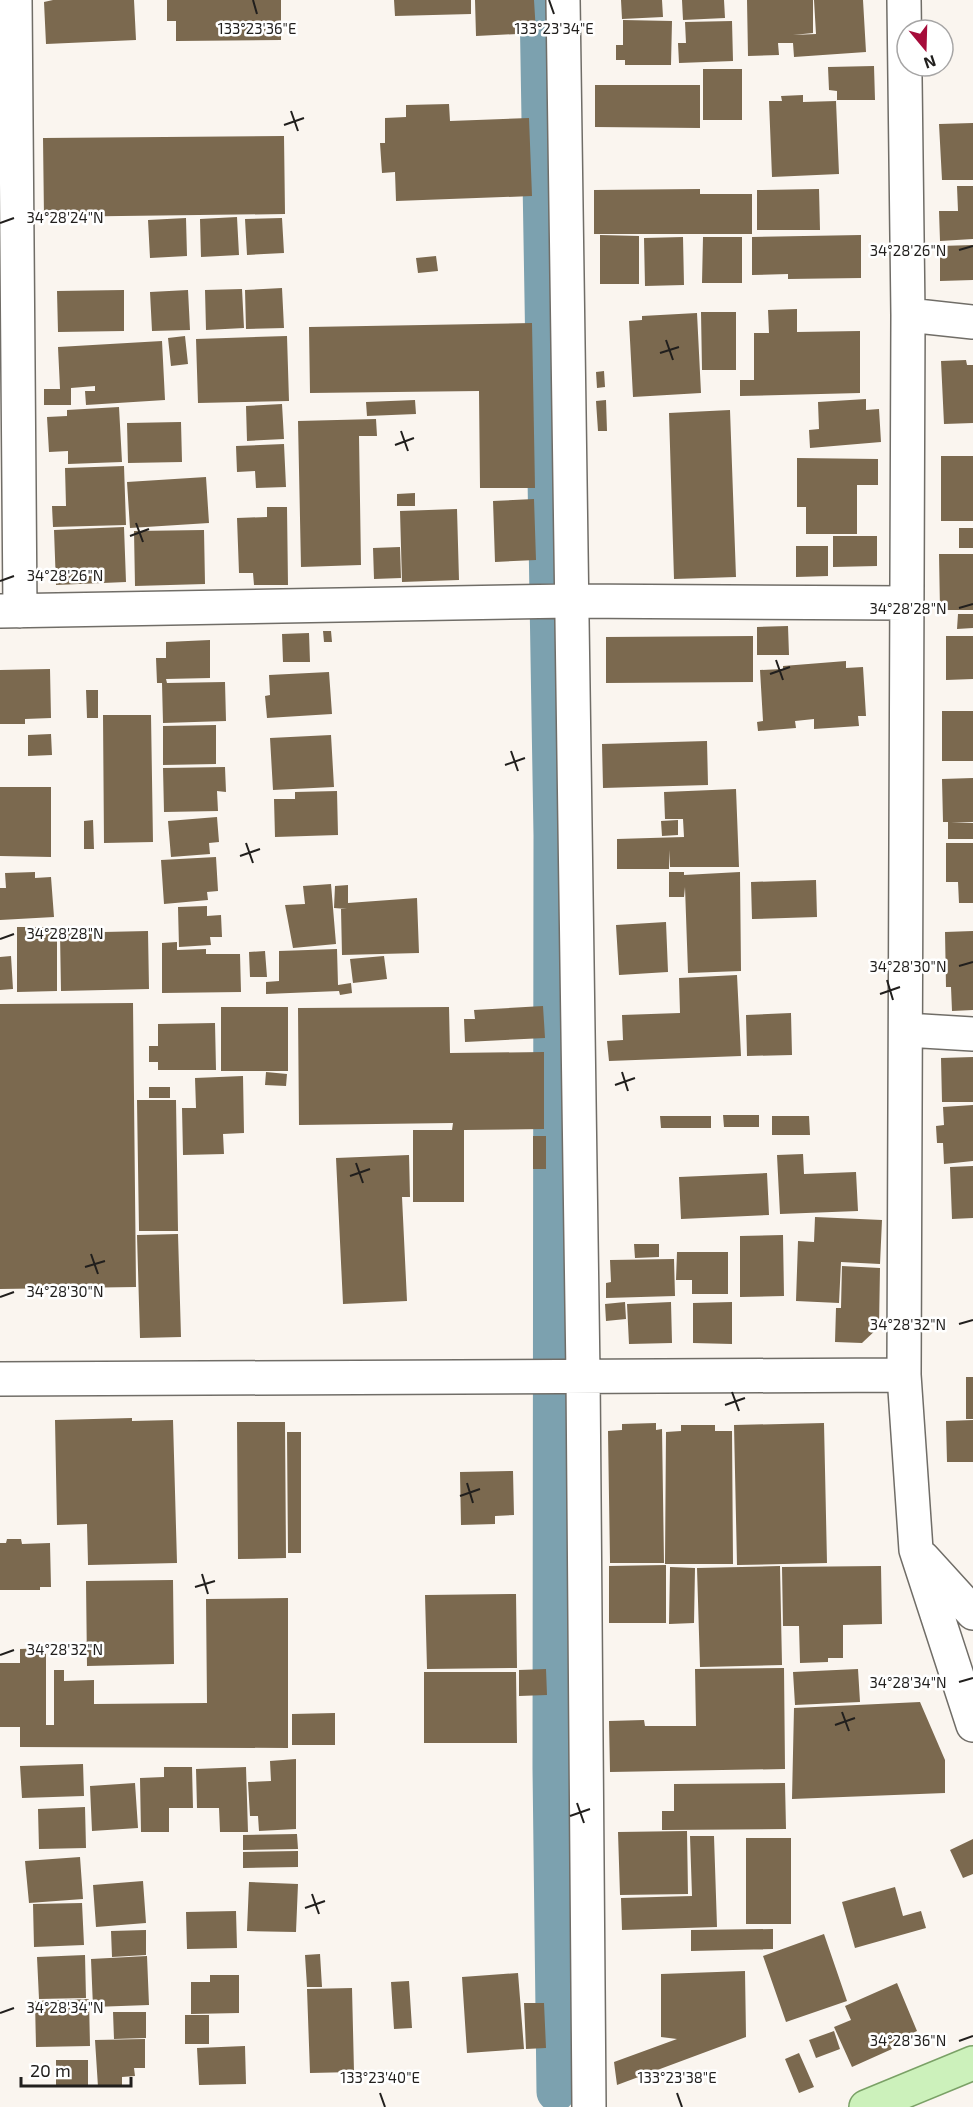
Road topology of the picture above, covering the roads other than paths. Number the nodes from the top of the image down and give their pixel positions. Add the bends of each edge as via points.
1 (15, 0) edge
2 (563, 0) edge
3 (904, 0) edge
4 (908, 315) junction
5 (973, 322) edge
6 (570, 602) junction
7 (906, 603) junction
8 (10, 611) edge
9 (906, 1030) junction
10 (973, 1034) edge
11 (903, 1375) junction
12 (583, 1376) junction
13 (0, 1379) edge
14 (916, 1550) junction
15 (973, 1613) edge
16 (973, 1725) edge
17 (973, 2063) edge
18 (589, 2107) edge
19 (866, 2107) edge

1 - 8 street
2 - 6 street
3 - 4 street
4 - 5 street
4 - 7 street
6 - 7 street
6 - 8 street
6 - 12 street
7 - 9 street
9 - 10 street
9 - 11 street
11 - 12 street
11 - 14 street
12 - 13 street
12 - 18 street
14 - 15 street
14 - 16 street
17 - 19 main road

